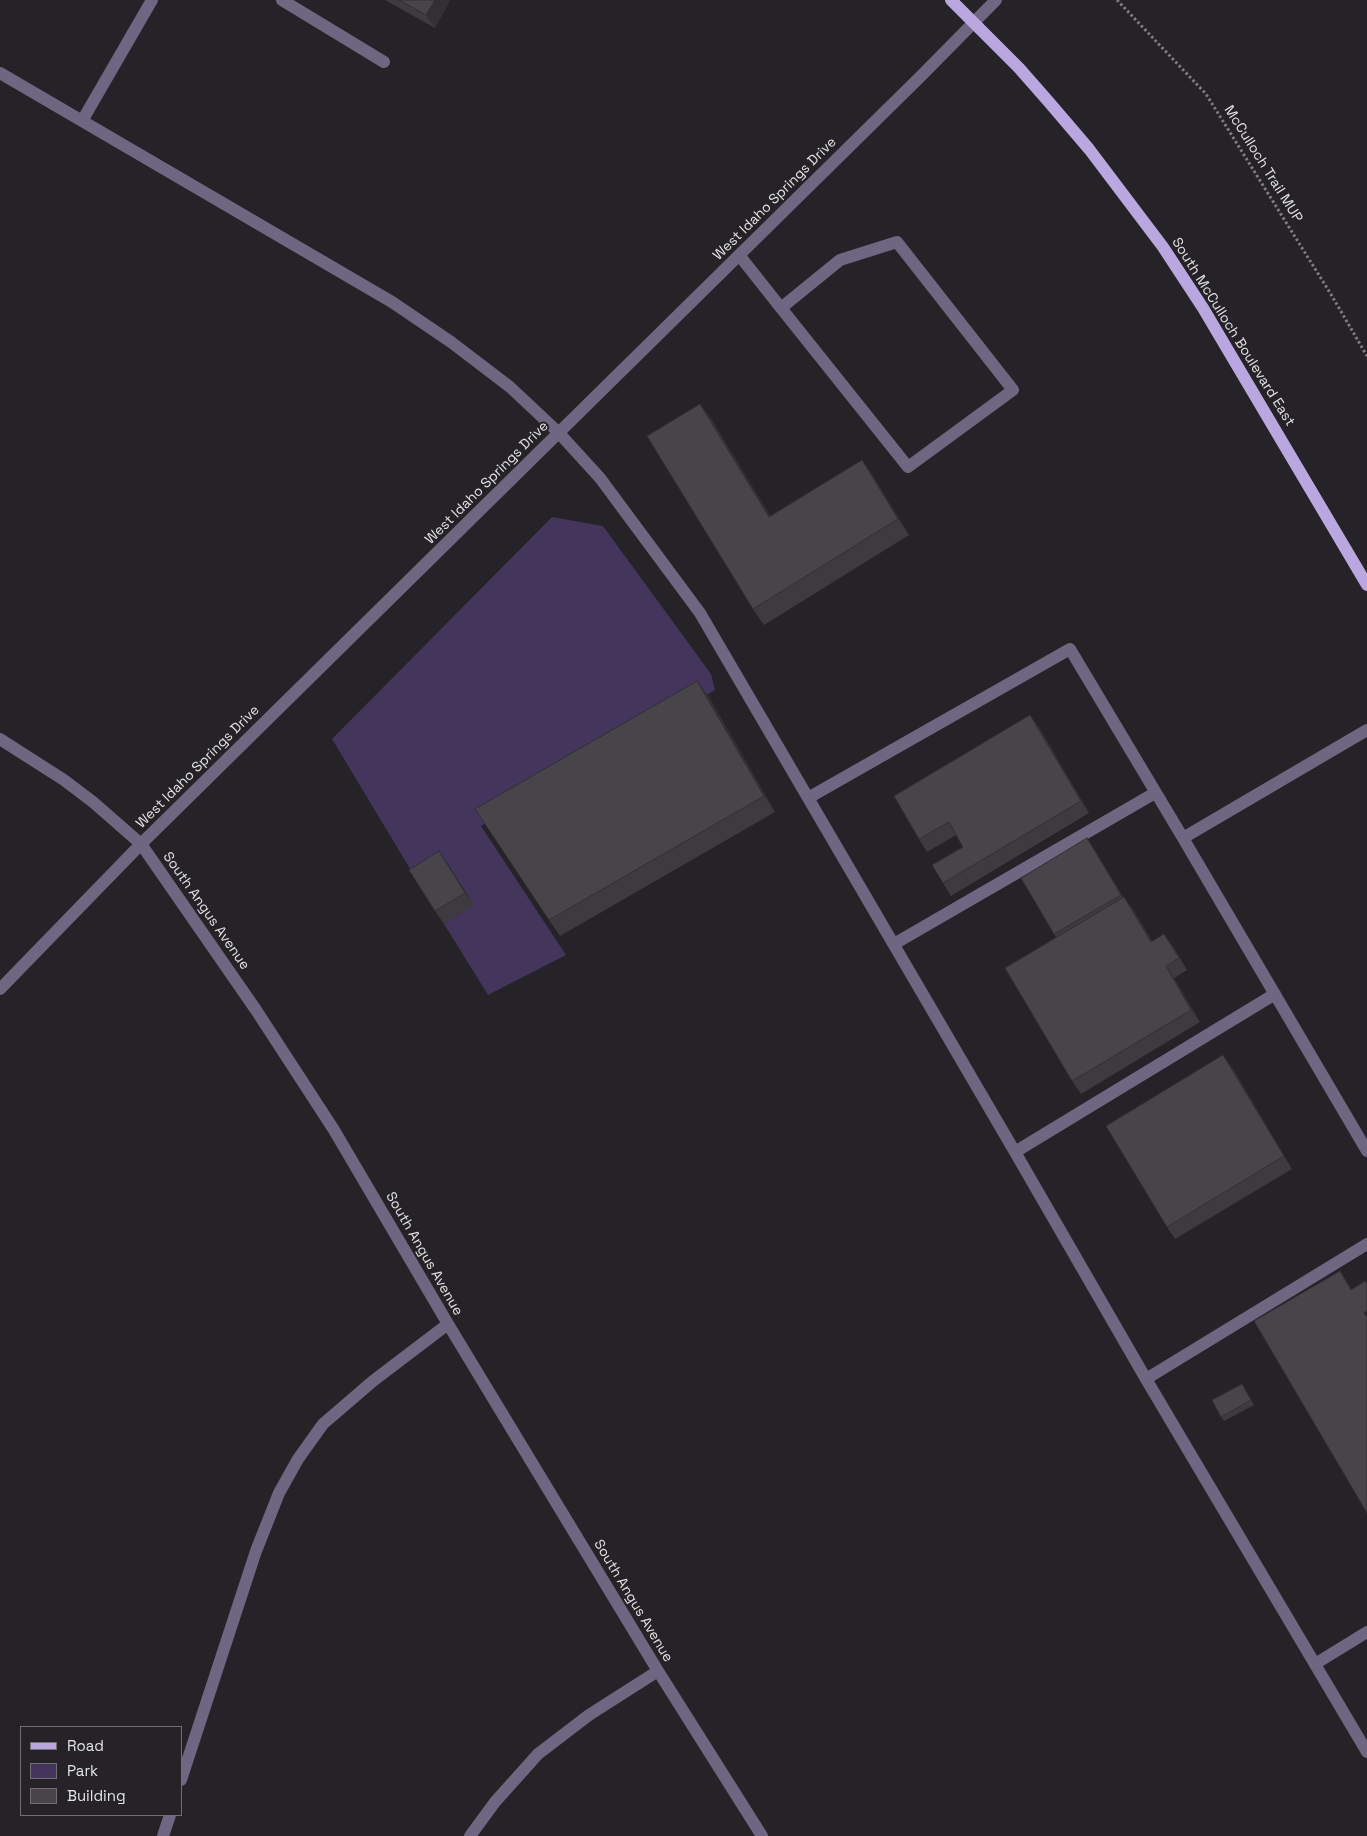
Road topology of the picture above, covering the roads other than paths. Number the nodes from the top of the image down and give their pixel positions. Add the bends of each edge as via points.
1 (152, 0) edge
2 (282, 0) edge
3 (951, 0) edge
4 (996, 0) edge
5 (975, 23) junction
6 (384, 62) dead end
7 (0, 73) edge
8 (82, 121) junction
9 (739, 255) junction
10 (781, 308) junction
11 (559, 433) junction
12 (1367, 585) edge
13 (1367, 730) edge
14 (0, 739) edge
15 (1155, 793) junction
16 (808, 798) junction
17 (1183, 838) junction
18 (141, 844) junction
19 (894, 944) junction
20 (0, 989) edge
21 (1275, 994) junction
22 (1367, 1151) edge
23 (1015, 1152) junction
24 (1367, 1244) edge
25 (448, 1324) junction
26 (1146, 1379) junction
27 (1367, 1632) edge
28 (1315, 1664) junction
29 (658, 1670) junction
30 (1367, 1752) edge
31 (182, 1777) edge
32 (170, 1816) edge
33 (163, 1836) edge
34 (470, 1836) edge
35 (762, 1836) edge

1 - 8 street
2 - 6 street
3 - 5 main road, South McCulloch Boulevard East
4 - 5 street, West Idaho Springs Drive
5 - 9 street, West Idaho Springs Drive
5 - 12 main road, South McCulloch Boulevard East via 1083,142 1163,247 1208,316
7 - 8 street
8 - 11 street via 392,302 452,342 510,387
9 - 10 street
9 - 11 street, West Idaho Springs Drive
10 - 10 street via 908,467 1013,390 897,242 840,260
11 - 16 street via 600,478 700,613
11 - 18 street, West Idaho Springs Drive
13 - 17 street
14 - 18 street, South Angus Avenue via 64,780
15 - 16 street via 1070,649
15 - 17 street
15 - 19 street
16 - 19 street
17 - 21 street
18 - 20 street, West Idaho Springs Drive
18 - 25 street, South Angus Avenue via 334,1130
19 - 23 street
21 - 22 street
21 - 23 street
23 - 26 street
24 - 26 street
25 - 29 street, South Angus Avenue
25 - 31 street via 323,1424 298,1459 279,1493 256,1551
26 - 28 street
27 - 28 street
28 - 30 street
29 - 34 street via 589,1715 538,1754
29 - 35 street, South Angus Avenue
32 - 33 street

